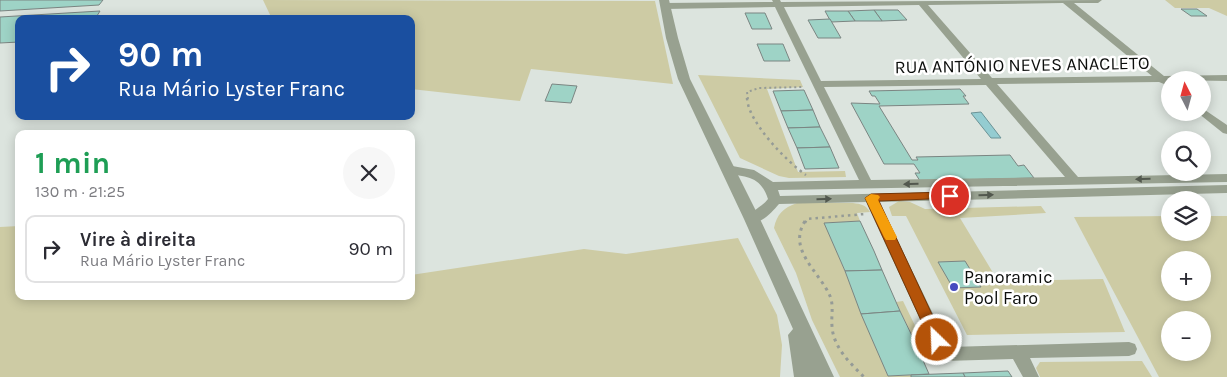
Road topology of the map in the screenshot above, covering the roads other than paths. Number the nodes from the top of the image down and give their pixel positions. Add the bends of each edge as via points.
1 (1065, 0) edge
2 (1098, 0) edge
3 (920, 1) edge
4 (777, 2) edge
5 (664, 3) edge
6 (1161, 78) edge
7 (1227, 78) edge
8 (1211, 79) edge
9 (989, 81) junction
10 (1161, 82) edge
11 (817, 84) junction
12 (1211, 118) edge
13 (1227, 131) edge
14 (727, 169) junction
15 (1227, 178) edge
16 (1074, 180) junction
17 (770, 186) junction
18 (1227, 189) edge
19 (869, 191) junction
20 (775, 200) junction
21 (752, 219) junction
22 (789, 301) junction
23 (1129, 349) dead end
24 (1018, 352) junction
25 (804, 377) edge
26 (824, 377) edge
27 (1031, 377) edge

1 - 2 street
1 - 3 street
1 - 6 street
3 - 4 street
3 - 9 street
4 - 5 street
4 - 11 street
5 - 14 street via 684,79
7 - 8 street, RUA ANTÓNIO NEVES ANACLETO
9 - 10 street, RUA ANTÓNIO NEVES ANACLETO
9 - 11 street, RUA ANTÓNIO NEVES ANACLETO
9 - 16 street
11 - 19 street
12 - 13 street
14 - 17 street via 750,174
14 - 21 street
15 -> 16 street
16 -> 19 street
17 - 19 street
17 - 20 street
19 -> 18 street
20 -> 19 street
19 - 24 street via 944,354
20 - 21 street
21 - 22 street
22 - 25 street
22 - 26 street
23 - 24 street
24 - 27 street

